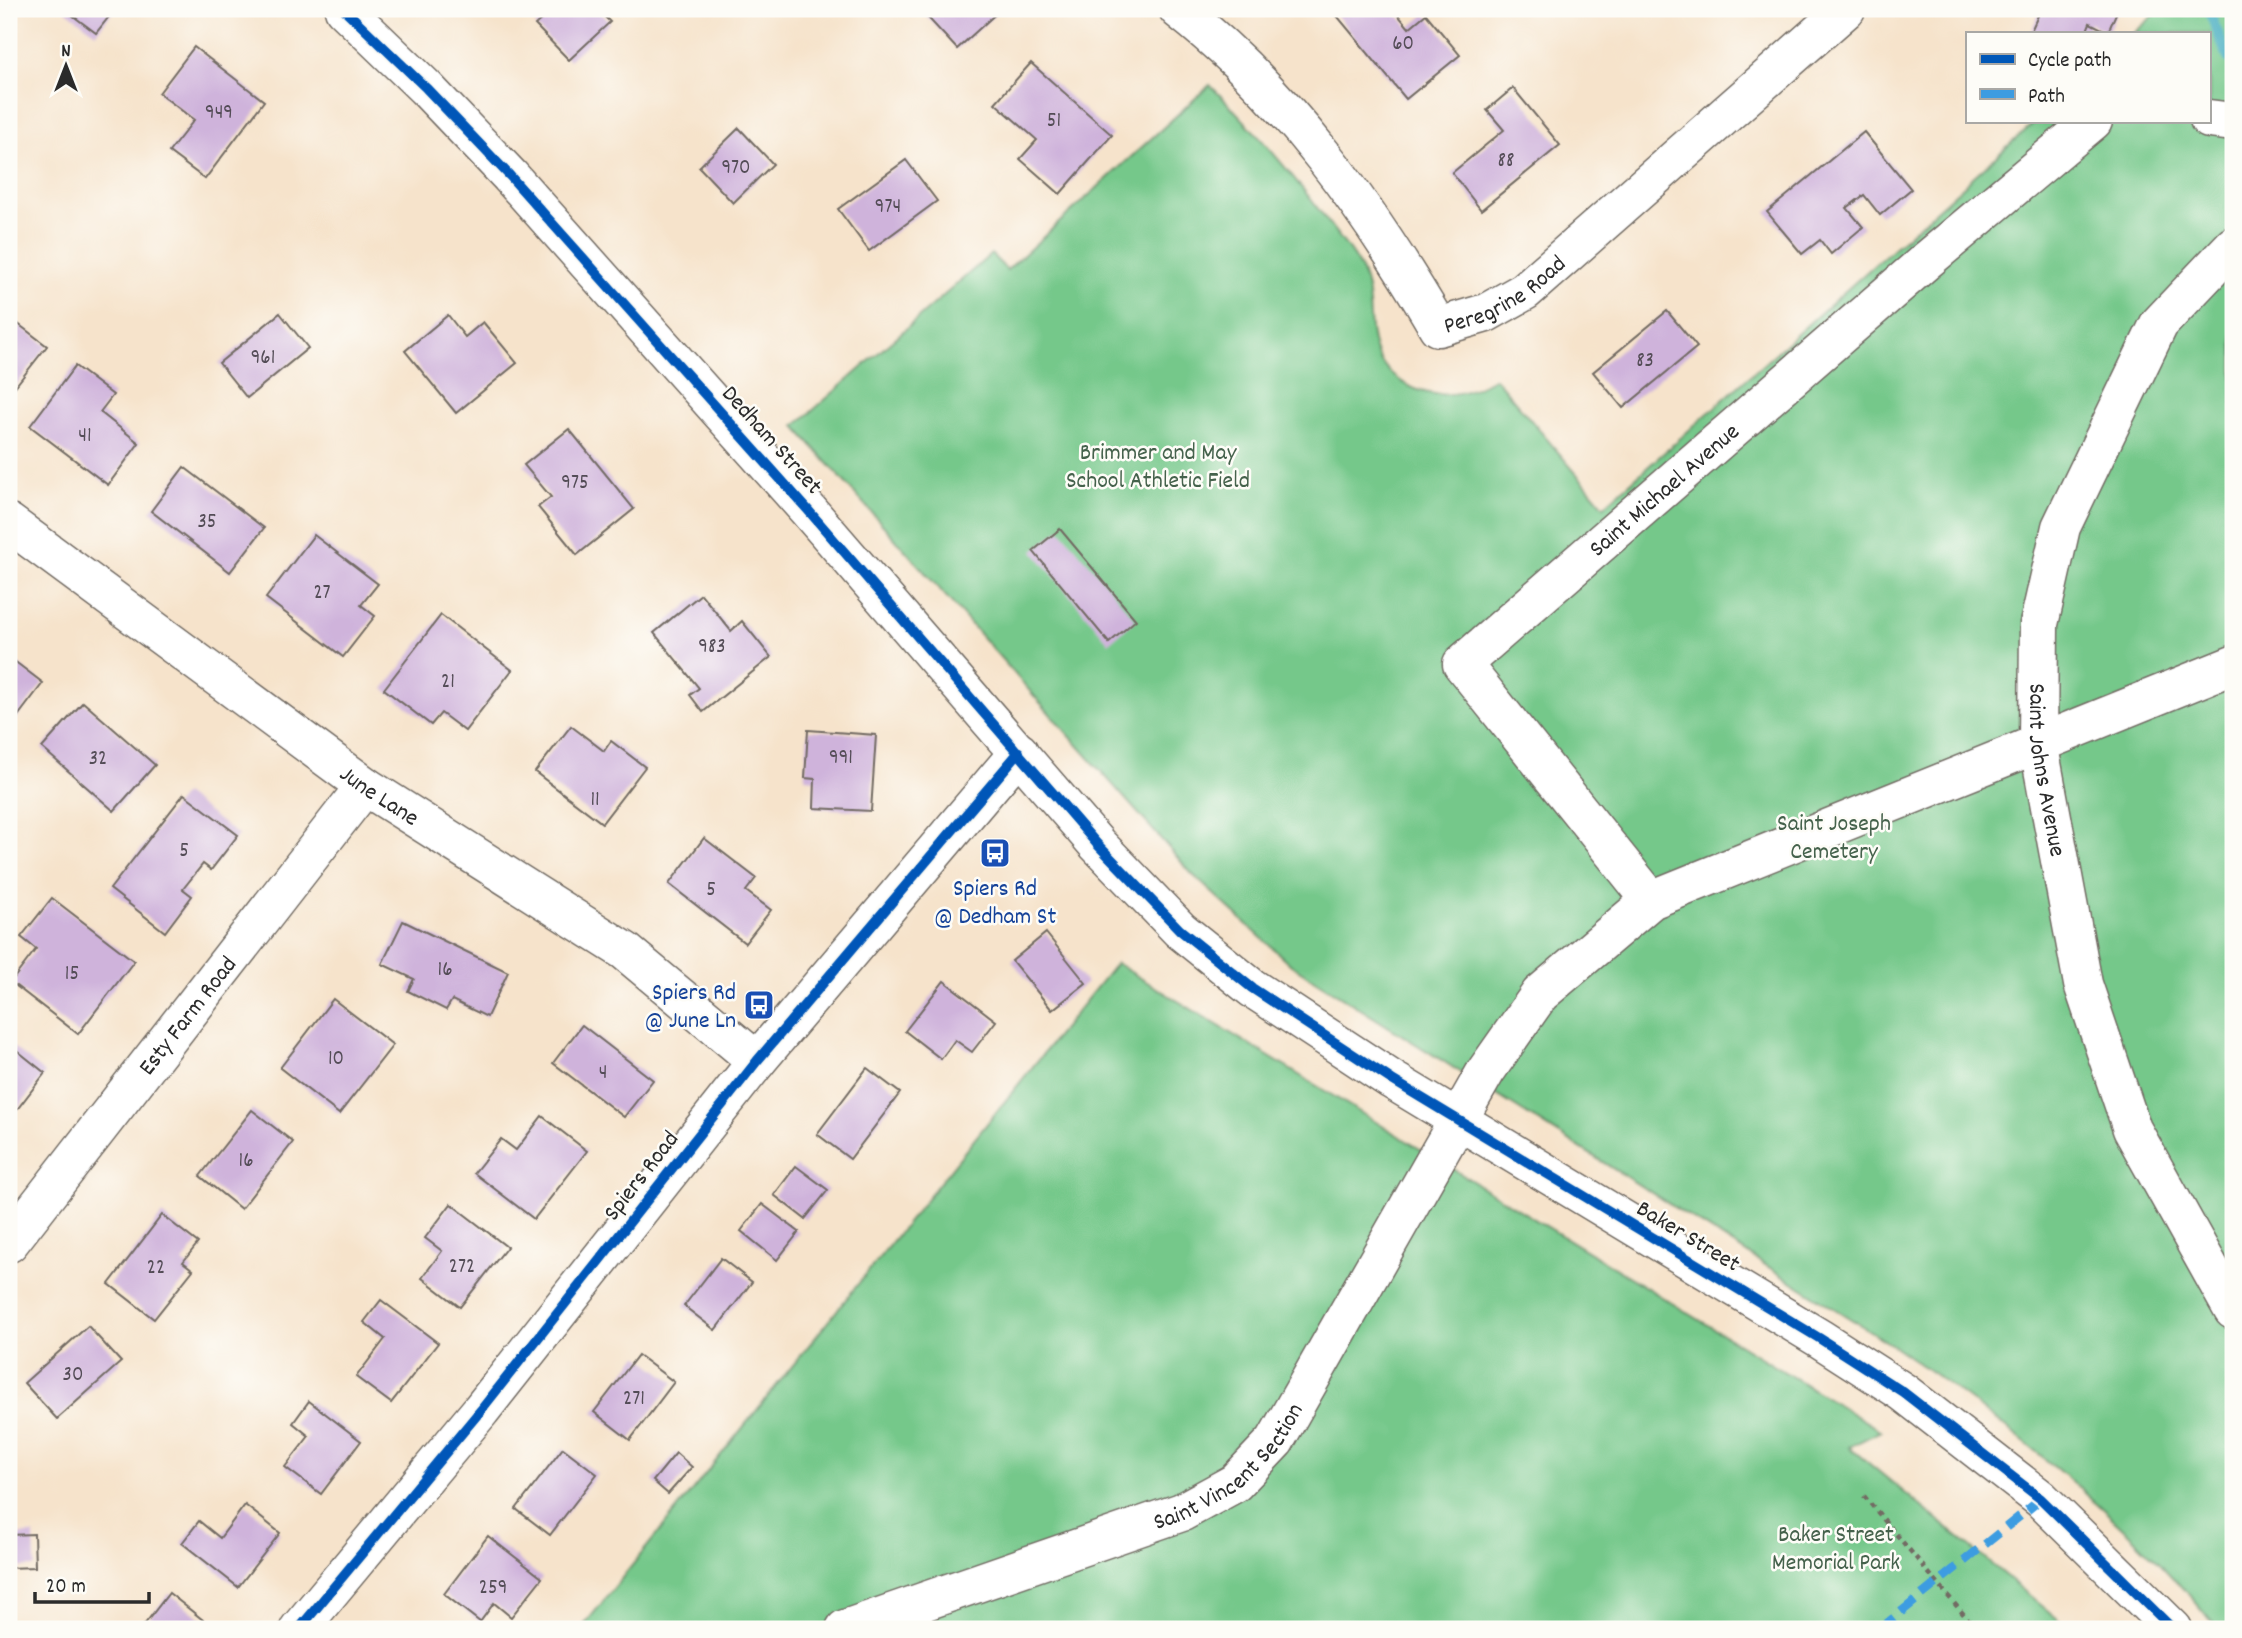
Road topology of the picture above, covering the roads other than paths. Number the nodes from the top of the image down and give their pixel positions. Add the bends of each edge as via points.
1 (344, 9) edge
2 (1178, 9) edge
3 (1846, 9) edge
4 (2210, 119) edge
5 (2092, 122) edge
6 (2233, 122) edge
7 (2233, 246) edge
8 (9, 523) edge
9 (2233, 665) edge
10 (2038, 742) junction
11 (1019, 752) junction
12 (365, 786) junction
13 (1651, 900) junction
14 (1158, 909) joint
15 (757, 1061) junction
16 (1456, 1120) junction
17 (9, 1243) edge
18 (2224, 1277) edge
19 (2233, 1310) edge
20 (299, 1629) edge
21 (845, 1629) edge
22 (2173, 1629) edge

1 - 11 street, Dedham Street via 510,176
2 - 3 street, Peregrine Road via 1294,118 1371,220 1438,327 1486,313 1525,291
4 - 6 street
5 - 13 street, Saint Michael Avenue via 1462,664
7 - 10 street, Saint Johns Avenue via 2159,324 2061,527 2039,624
8 - 12 street, June Lane
9 - 10 street
10 - 13 street
10 - 18 street, Saint Johns Avenue via 2083,985 2132,1129
11 - 14 street, Dedham Street
11 - 15 street, Spiers Road
12 - 15 street, June Lane via 625,951
12 - 17 street, Esty Farm Road
13 - 16 street via 1540,994
14 - 16 street, Baker Street via 1252,988
15 - 20 street, Spiers Road via 481,1410
16 - 21 street, Saint Vincent Section via 1275,1441 1235,1483 1182,1512
16 - 22 street, Baker Street via 1903,1392 2041,1499
18 - 19 street, Saint Johns Avenue

